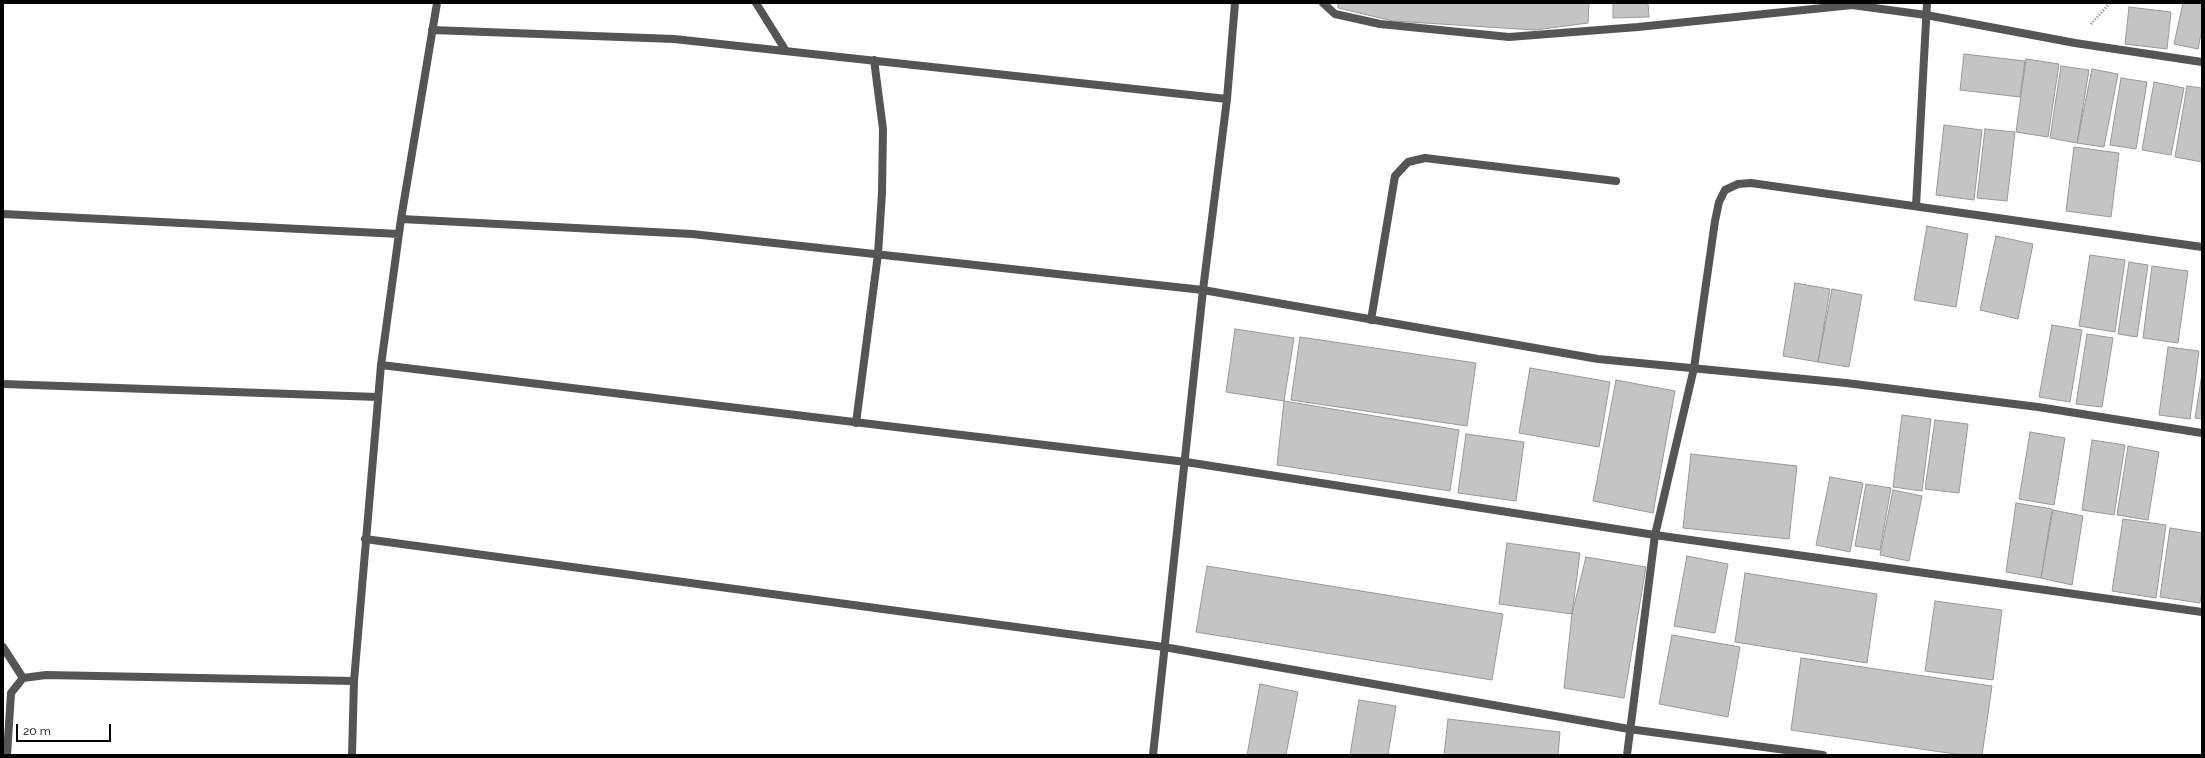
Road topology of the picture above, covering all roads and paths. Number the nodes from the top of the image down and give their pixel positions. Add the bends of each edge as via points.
1 (437, 3) edge
2 (756, 3) edge
3 (1235, 3) edge
4 (1323, 3) edge
5 (1927, 3) edge
6 (1926, 14) junction
7 (432, 30) junction
8 (786, 51) junction
9 (874, 60) junction
10 (2202, 62) edge
11 (1227, 98) junction
12 (1616, 180) dead end
13 (1916, 206) junction
14 (3, 214) edge
15 (401, 219) junction
16 (399, 234) junction
17 (2202, 247) edge
18 (878, 254) junction
19 (1203, 290) junction
20 (1371, 320) junction
21 (381, 365) junction
22 (1694, 368) junction
23 (3, 384) edge
24 (378, 397) junction
25 (856, 423) junction
26 (2202, 433) edge
27 (1186, 462) junction
28 (1655, 535) junction
29 (365, 539) junction
30 (2202, 612) edge
31 (3, 647) edge
32 (1164, 647) junction
33 (23, 678) junction
34 (354, 681) junction
35 (1629, 729) junction
36 (7, 755) edge
37 (352, 755) edge
38 (1154, 755) edge
39 (1627, 755) edge
40 (1823, 755) edge

1 - 7 street
2 - 8 street
3 - 11 street
4 - 6 street via 1334,14 1380,24 1509,37 1638,27 1852,5
5 - 6 street
6 - 10 street via 2075,43
6 - 13 street
7 - 8 street via 674,39
7 - 15 street
8 - 9 street
9 - 11 street
9 - 18 street via 883,129
11 - 19 street
12 - 20 street via 1425,158 1408,162 1395,176
13 - 17 street
13 - 22 street via 1751,183 1738,184 1725,190 1719,202 1715,221
14 - 16 street
15 - 16 street
15 - 18 street via 692,234
16 - 21 street
18 - 19 street
18 - 25 street
19 - 20 street
19 - 27 street
20 - 22 street via 1598,359
21 - 24 street
21 - 25 street
22 - 26 street via 1846,383 2030,406
22 - 28 street
23 - 24 street
24 - 29 street
25 - 27 street
27 - 28 street
27 - 32 street
28 - 30 street
28 - 35 street
29 - 32 street
29 - 34 street
31 - 33 street
32 - 35 street
32 - 38 street
33 - 34 street via 46,675
33 - 36 street via 11,693
34 - 37 street
35 - 39 street
35 - 40 street

